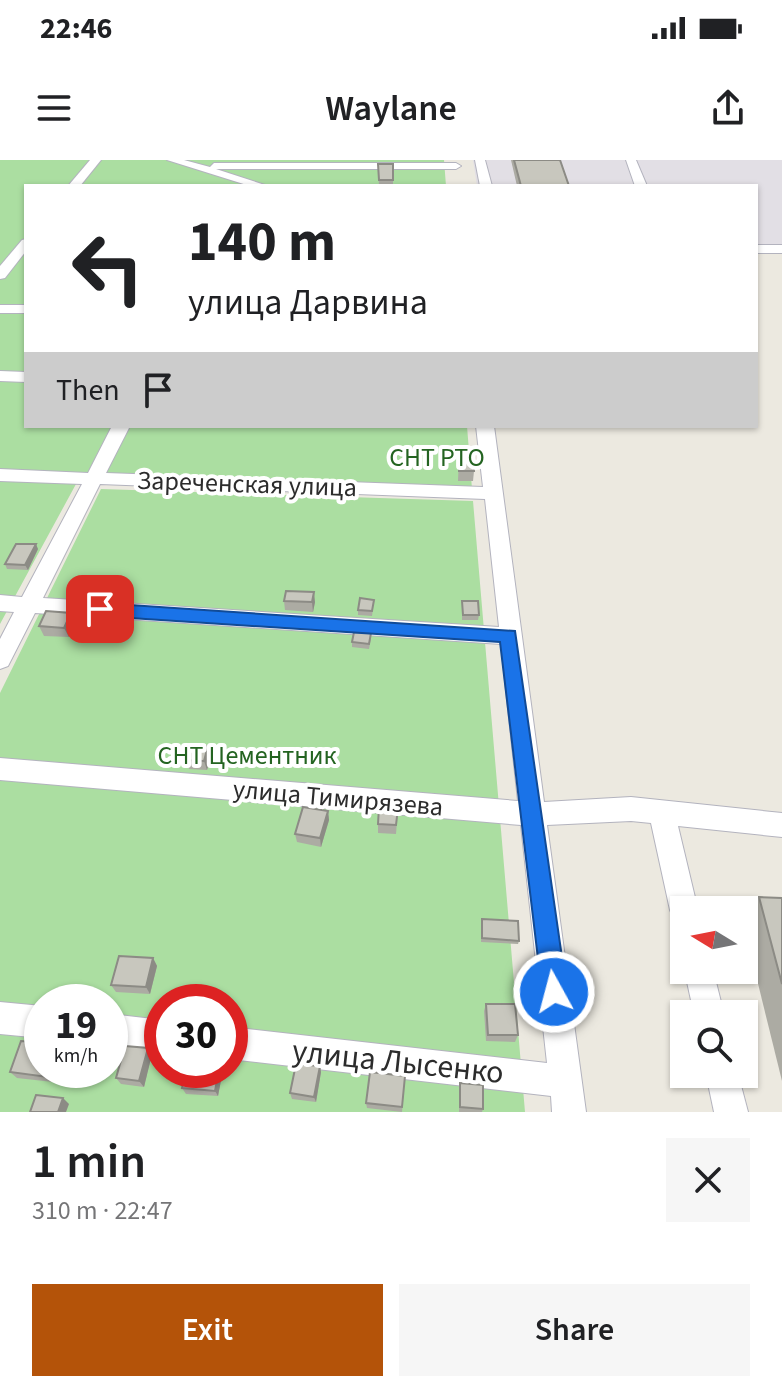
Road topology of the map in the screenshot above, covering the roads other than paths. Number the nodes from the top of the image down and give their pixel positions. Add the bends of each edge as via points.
1 (96, 160) edge
2 (172, 160) edge
3 (480, 160) edge
4 (631, 160) edge
5 (214, 166) dead end
6 (295, 168) edge
7 (456, 168) edge
8 (76, 184) edge
9 (255, 184) edge
10 (486, 184) edge
11 (640, 184) edge
12 (24, 245) edge
13 (758, 249) edge
14 (782, 249) edge
15 (0, 275) edge
16 (0, 309) edge
17 (24, 309) edge
18 (0, 376) edge
19 (24, 377) edge
20 (120, 428) edge
21 (485, 428) edge
22 (0, 475) edge
23 (94, 478) junction
24 (493, 493) junction
25 (0, 603) edge
26 (31, 605) junction
27 (509, 636) junction
28 (0, 660) edge
29 (0, 769) edge
30 (662, 812) junction
31 (533, 814) junction
32 (782, 825) edge
33 (681, 896) edge
34 (0, 1018) edge
35 (24, 1020) edge
36 (248, 1046) edge
37 (725, 1088) edge
38 (567, 1096) edge
39 (731, 1112) edge

1 - 8 street
2 - 9 street
3 - 10 street
4 - 11 street
5 - 6 street
6 - 7 street
12 - 15 street
13 - 14 street
16 - 17 street
18 - 19 street
20 - 23 street
21 - 24 street
22 - 23 street, Зареченская улица
23 - 24 street, Зареченская улица
23 - 26 street
24 - 27 street
25 - 26 street
26 - 27 street
26 - 28 street
27 - 31 street
29 - 31 street, улица Тимирязева
30 - 31 street, улица Тимирязева
30 - 32 street, улица Тимирязева
30 - 33 street
31 - 38 street
34 - 35 street
36 - 38 street, улица Лысенко
37 - 39 street

